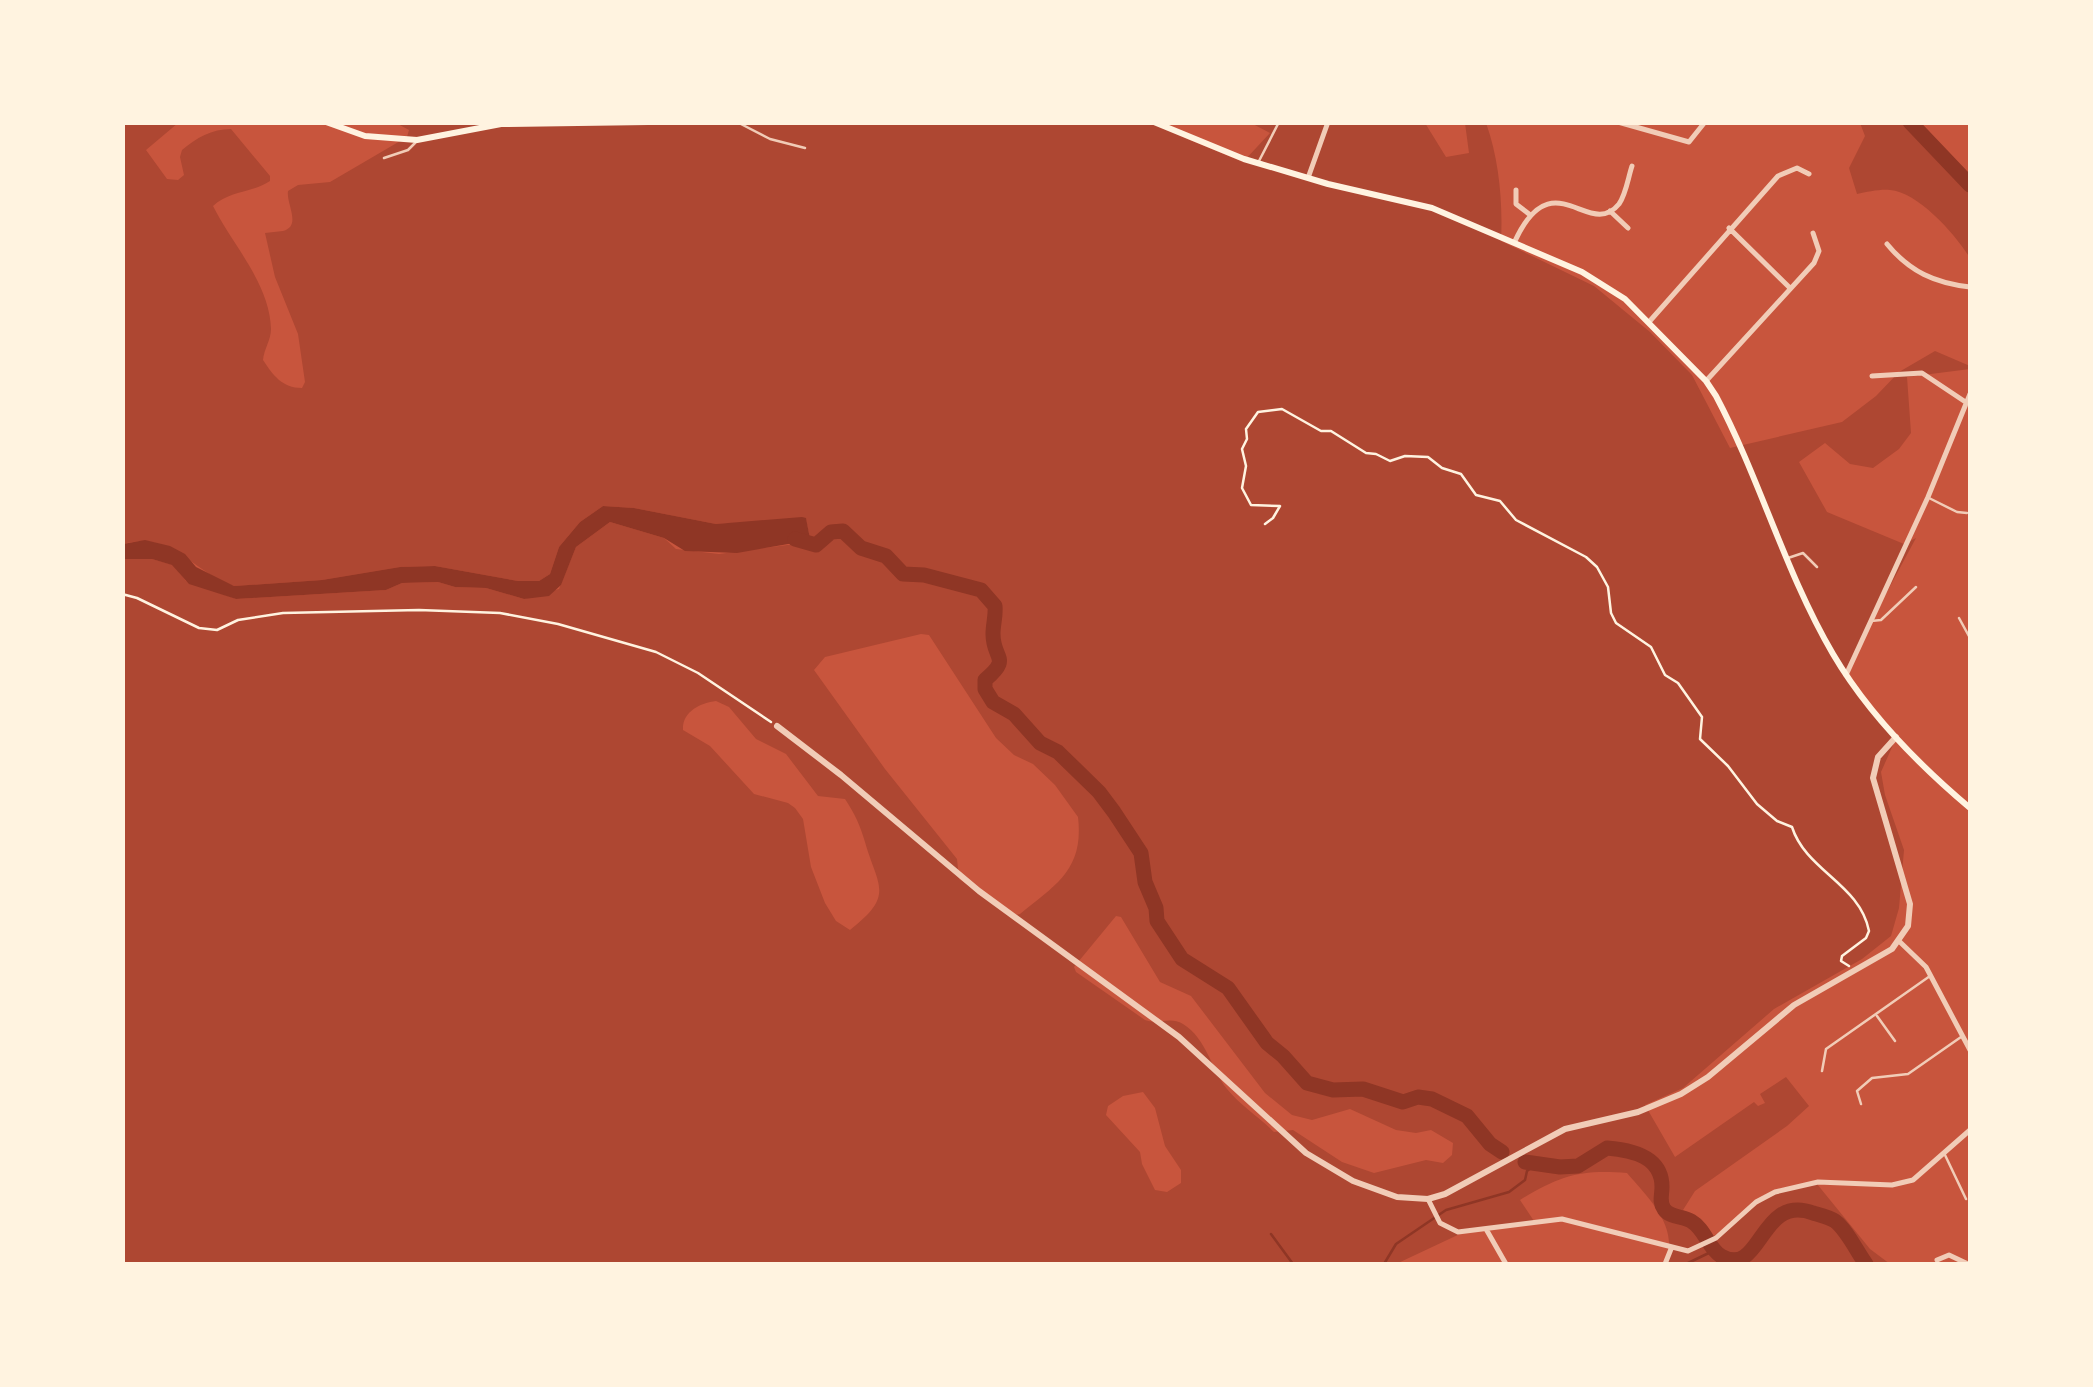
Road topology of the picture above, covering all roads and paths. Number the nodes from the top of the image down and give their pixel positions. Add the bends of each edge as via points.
1 (326, 122) edge
2 (648, 122) edge
3 (738, 122) edge
4 (1154, 122) edge
5 (1279, 122) edge
6 (1328, 122) edge
7 (1618, 122) edge
8 (1704, 122) edge
9 (417, 140) junction
10 (805, 148) dead end
11 (384, 158) dead end
12 (1258, 163) junction
13 (1632, 166) dead end
14 (1810, 174) dead end
15 (1308, 178) junction
16 (1516, 190) dead end
17 (1610, 211) junction
18 (1529, 214) junction
19 (1628, 228) dead end
20 (1729, 228) junction
21 (1812, 233) dead end
22 (1516, 241) junction
23 (1888, 244) dead end
24 (1790, 288) junction
25 (1970, 288) edge
26 (1649, 322) junction
27 (1872, 376) dead end
28 (1706, 381) junction
29 (1970, 394) edge
30 (1966, 403) junction
31 (1928, 497) junction
32 (1967, 512) dead end
33 (1265, 524) dead end
34 (1786, 559) junction
35 (1817, 567) dead end
36 (1916, 587) dead end
37 (122, 594) edge
38 (1958, 618) dead end
39 (1869, 620) junction
40 (1970, 638) edge
41 (1846, 675) junction
42 (777, 726) joint
43 (1896, 737) junction
44 (1970, 808) edge
45 (1900, 942) junction
46 (1853, 972) junction
47 (1931, 976) junction
48 (1876, 1015) junction
49 (1962, 1036) junction
50 (1894, 1042) dead end
51 (1970, 1050) edge
52 (1822, 1071) dead end
53 (1861, 1104) dead end
54 (1970, 1130) edge
55 (1945, 1154) junction
56 (1428, 1199) junction
57 (1966, 1199) dead end
58 (1486, 1229) junction
59 (1671, 1249) junction
60 (1937, 1260) dead end
61 (1506, 1264) edge
62 (1665, 1264) edge
63 (1968, 1264) edge

1 - 9 main road via 365,136
2 - 9 main road via 500,124
3 - 10 lane
4 - 12 main road
5 - 12 lane
6 - 15 street
7 - 8 street via 1689,142
9 - 11 lane
12 - 15 main road
13 - 17 street via 1621,200
14 - 20 street via 1784,171
15 - 22 main road via 1432,208
16 - 18 street via 1516,204
17 - 18 street via 1552,203
17 - 19 street
18 - 22 street
20 - 24 street
20 - 26 street
21 - 24 street via 1818,257
22 - 26 main road via 1603,283
23 - 25 street via 1918,273
24 - 28 street
26 - 28 main road
27 - 30 street via 1922,374
28 - 34 main road
29 - 30 street
30 - 31 street
31 - 32 lane
31 - 39 street
33 - 46 path via 1280,506 1251,505 1242,488 1242,449 1258,412 1282,409 1366,454 1390,461 1428,457 1460,474 1476,495 1500,501 1516,520 1586,557 1608,587 1616,623 1650,647 1702,717 1702,741 1757,804 1792,827 1814,864 1862,909 1868,936 1840,959
34 - 35 lane via 1803,554
34 - 41 main road
36 - 39 lane via 1881,620
37 - 42 path via 217,630 283,613 419,610 520,617 656,652
38 - 40 lane
39 - 41 street
41 - 43 main road
42 - 56 street via 978,891 1180,1037 1306,1153 1368,1187
43 - 44 main road
43 - 45 street via 1878,756 1873,778 1910,904
45 - 46 street
45 - 47 street
46 - 56 street via 1794,1005 1708,1077 1667,1102 1565,1129
47 - 48 lane
47 - 49 street
48 - 50 lane
48 - 52 lane via 1826,1049
49 - 51 street
49 - 53 lane via 1908,1074 1866,1080 1858,1091
54 - 55 street
55 - 57 lane
55 - 59 street via 1902,1184 1818,1182 1776,1192 1704,1246
56 - 58 street via 1447,1227
58 - 59 street via 1562,1219
58 - 61 street
59 - 62 street
60 - 63 street via 1949,1255

